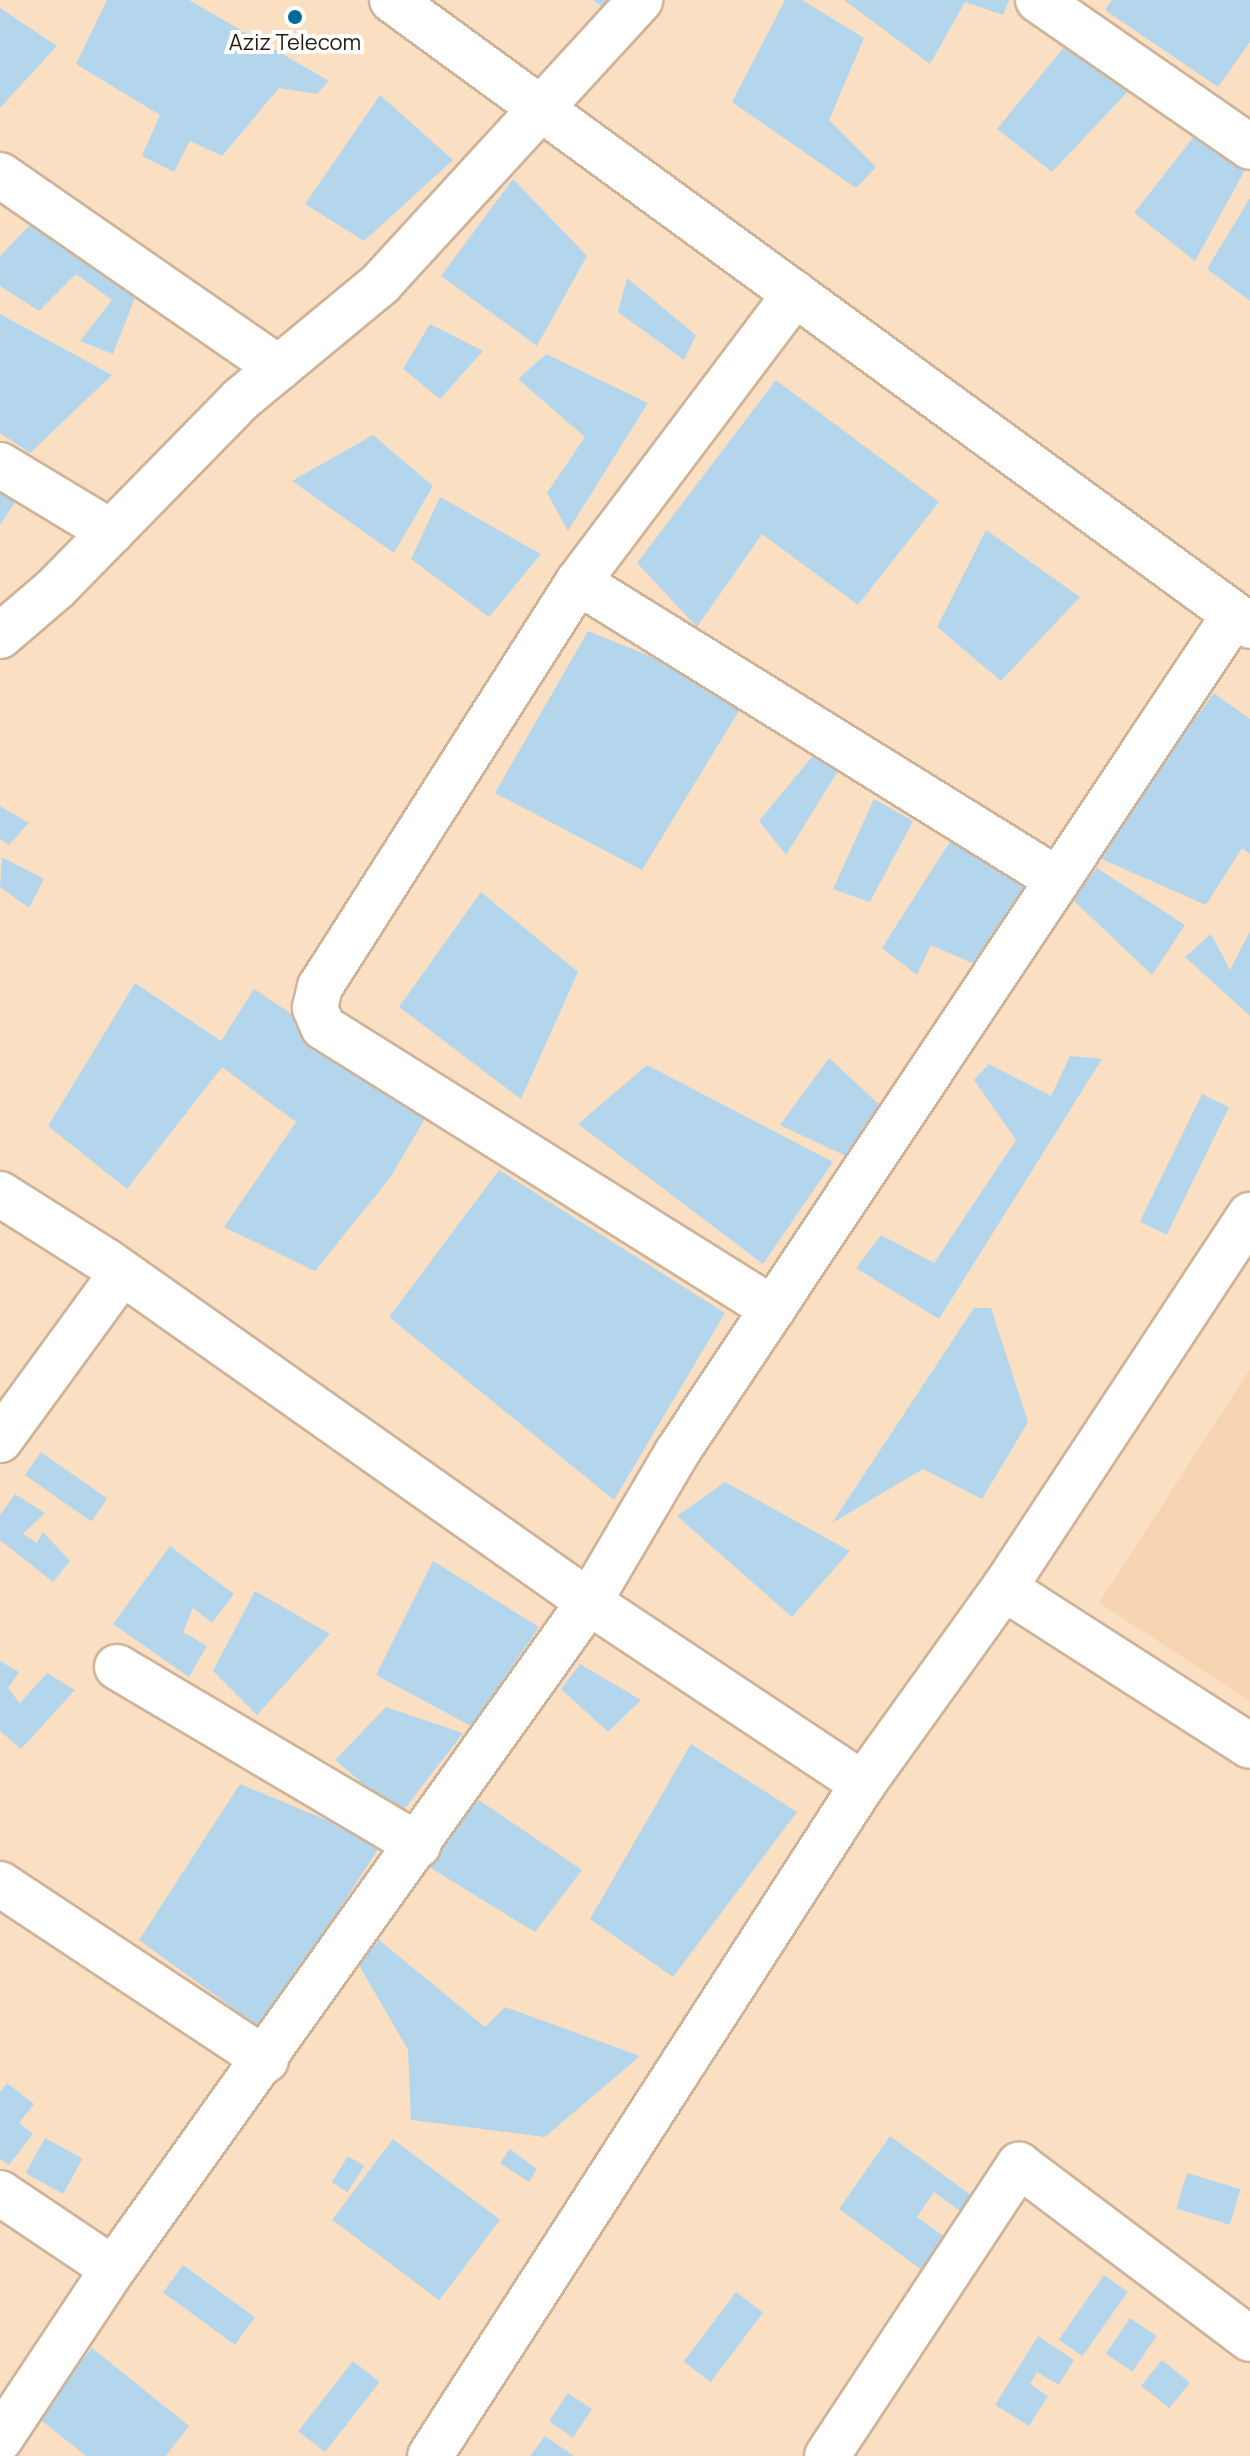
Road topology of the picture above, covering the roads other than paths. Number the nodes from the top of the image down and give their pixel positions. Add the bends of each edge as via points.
1 (392, 0) edge
2 (640, 0) edge
3 (1057, 5) edge
4 (539, 106) junction
5 (1250, 147) edge
6 (0, 175) edge
7 (795, 294) junction
8 (279, 368) junction
9 (0, 465) edge
10 (111, 532) junction
11 (578, 582) junction
12 (1242, 620) edge
13 (0, 636) edge
14 (1058, 880) junction
15 (0, 1194) edge
16 (1250, 1215) edge
17 (122, 1273) junction
18 (773, 1309) junction
19 (0, 1440) edge
20 (1004, 1588) junction
21 (589, 1602) junction
22 (117, 1667) dead end
23 (1250, 1746) edge
24 (863, 1784) junction
25 (418, 1845) junction
26 (0, 1884) edge
27 (266, 2060) junction
28 (0, 2193) edge
29 (113, 2269) junction
30 (1250, 2339) edge
31 (0, 2439) edge
32 (430, 2456) edge
33 (827, 2456) edge

1 - 4 street
2 - 4 street
3 - 5 street
4 - 7 street
4 - 8 street via 381,283
6 - 8 street
7 - 11 street
7 - 12 street
8 - 10 street via 241,399
9 - 10 street
10 - 13 street
11 - 14 street
11 - 18 street via 320,987 315,1008 323,1027
12 - 14 street
14 - 18 street
15 - 17 street
16 - 20 street
17 - 19 street
17 - 21 street
18 - 21 street via 678,1451
20 - 23 street
20 - 24 street
21 - 24 street
21 - 25 street
22 - 25 street
24 - 32 street
25 - 27 street
26 - 27 street
27 - 29 street
28 - 29 street
29 - 31 street
30 - 33 street via 1019,2165

